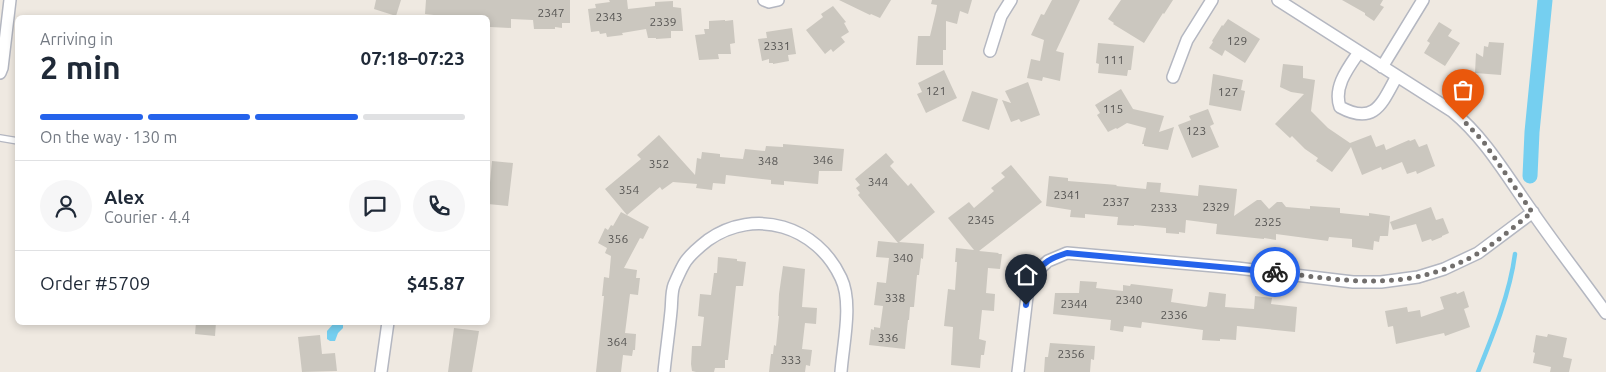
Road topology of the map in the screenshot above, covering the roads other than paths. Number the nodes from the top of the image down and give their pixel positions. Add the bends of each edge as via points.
1 (10, 0) edge
2 (764, 0) edge
3 (778, 0) edge
4 (1011, 0) edge
5 (1212, 0) edge
6 (1278, 0) edge
7 (1423, 0) edge
8 (990, 51) dead end
9 (1359, 52) junction
10 (1382, 66) junction
11 (0, 72) edge
12 (1397, 76) junction
13 (1173, 77) dead end
14 (0, 138) edge
15 (15, 140) edge
16 (1532, 212) junction
17 (1606, 313) edge
18 (388, 325) edge
19 (381, 372) edge
20 (664, 372) edge
21 (841, 372) edge
22 (1018, 372) edge

1 - 11 street
2 - 3 street
4 - 8 street via 1001,16
5 - 13 street via 1187,40
6 - 9 street
7 - 10 street
9 - 10 street
9 - 12 street via 1338,88 1340,107 1362,114 1374,112
10 - 12 street
12 - 16 street via 1463,120 1483,141
14 - 15 lane
16 - 17 street
16 - 22 street via 1478,253 1444,269 1418,278 1381,282 1353,282 1067,253 1048,261 1037,271 1028,288
18 - 19 street
20 - 21 street via 674,287 685,263 719,232 744,224 790,228 813,241 827,255 841,278 847,303

